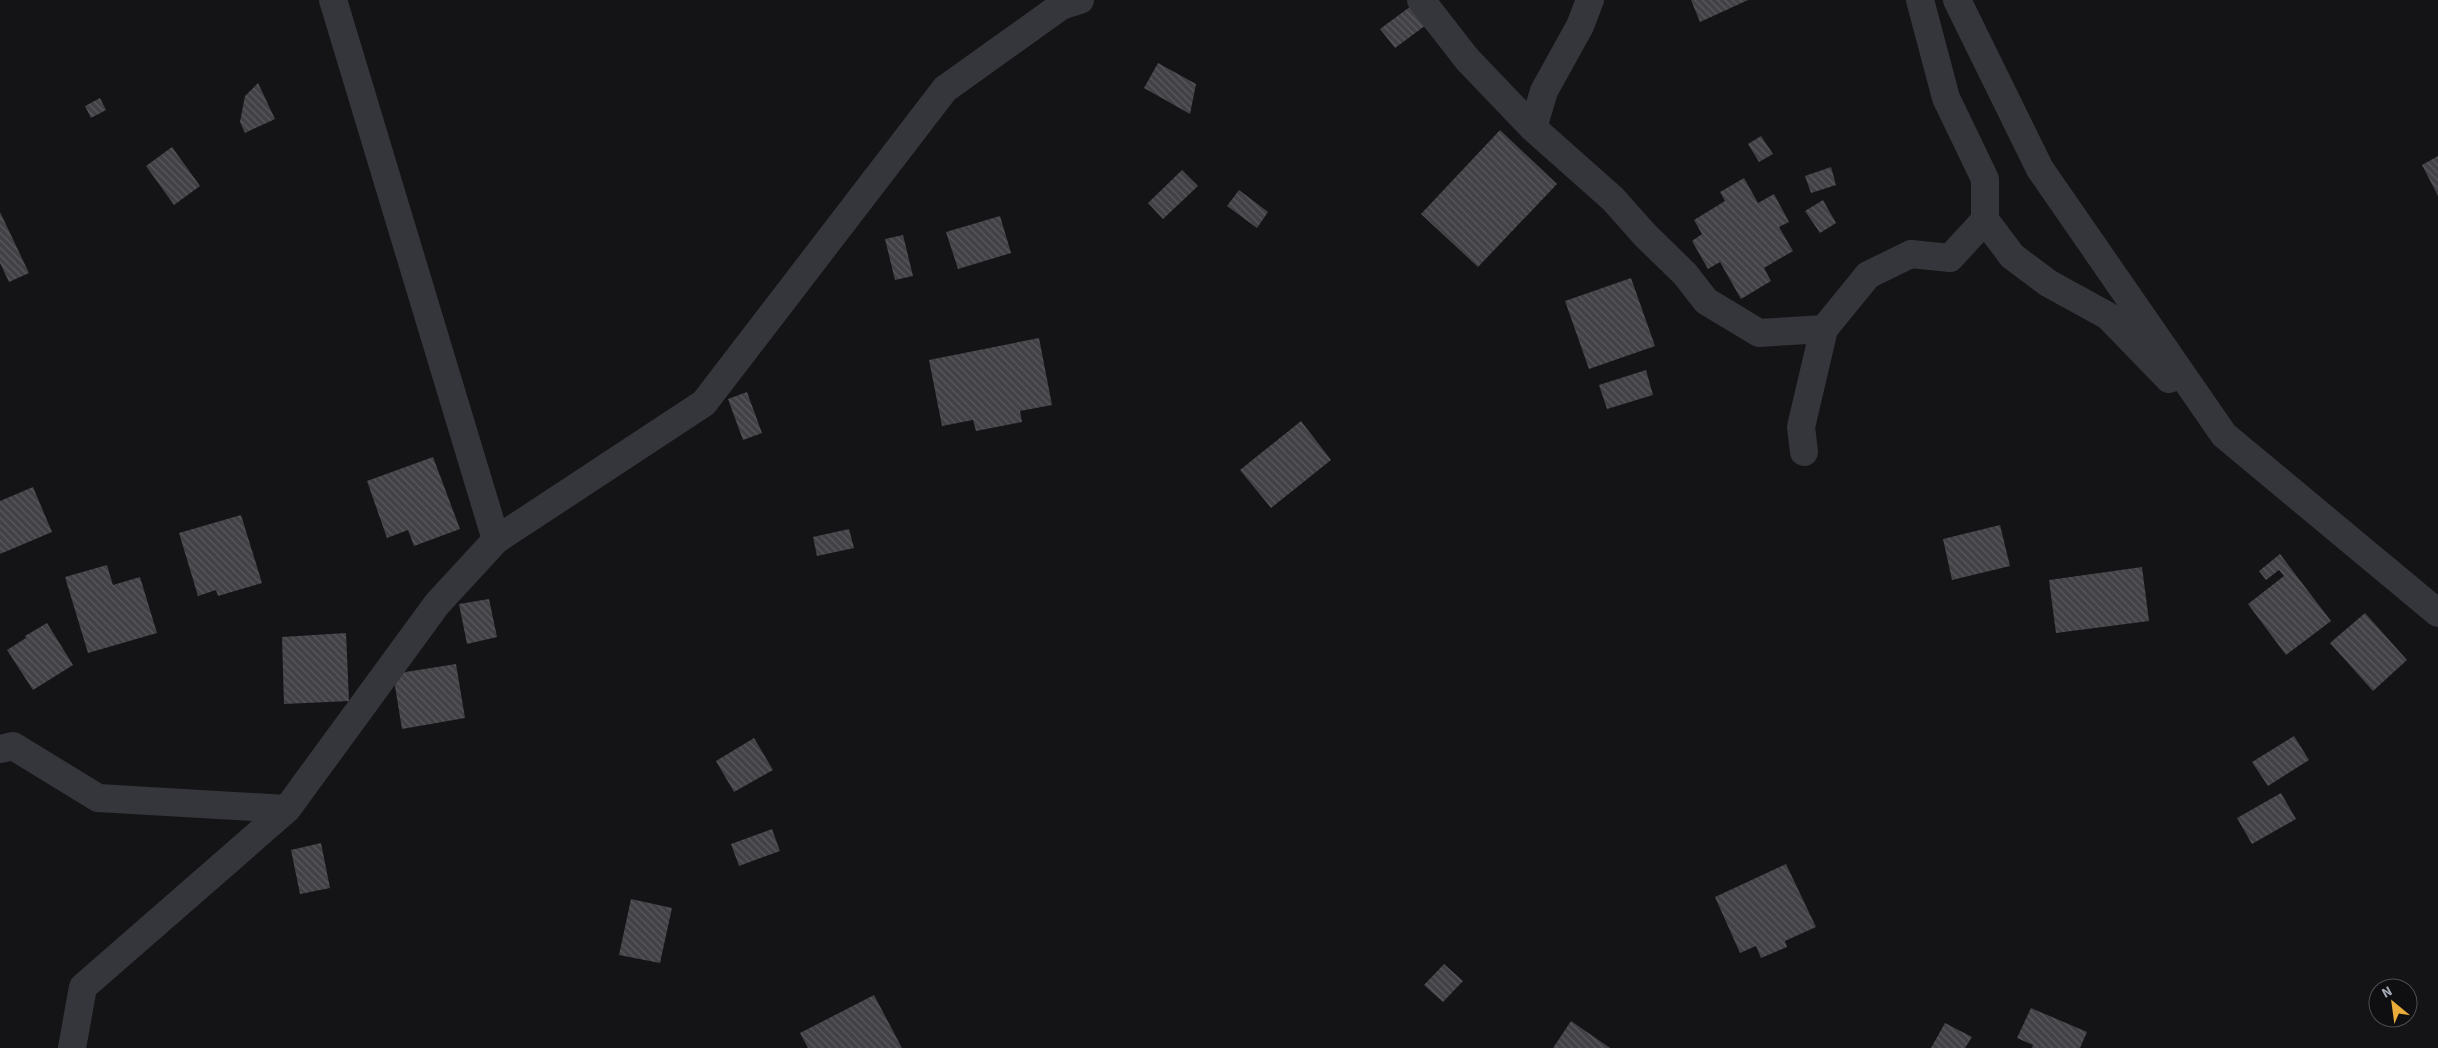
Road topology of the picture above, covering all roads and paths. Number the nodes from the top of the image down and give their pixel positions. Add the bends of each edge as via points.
1 (333, 0) edge
2 (1080, 0) edge
3 (1421, 0) edge
4 (1590, 0) edge
5 (1920, 0) edge
6 (1956, 0) edge
7 (1533, 128) junction
8 (1985, 220) junction
9 (1824, 329) junction
10 (2224, 435) junction
11 (1804, 452) dead end
12 (496, 540) junction
13 (2438, 612) edge
14 (0, 749) edge
15 (287, 809) junction
16 (72, 1048) edge

1 - 12 street
2 - 12 street via 1062,6 945,89 704,402
3 - 7 street via 1467,59
4 - 7 street via 1580,26 1544,91
5 - 8 street via 1946,98 1985,179
6 - 10 street via 2040,169
7 - 9 street via 1612,198 1685,274 1706,301 1759,333
8 - 9 street via 1950,258 1911,254 1868,275
8 - 10 street via 2012,256 2048,283 2108,316
9 - 11 street via 1801,427
10 - 13 street
12 - 15 street via 437,604
14 - 15 street via 13,746 98,798
15 - 16 street via 84,987

